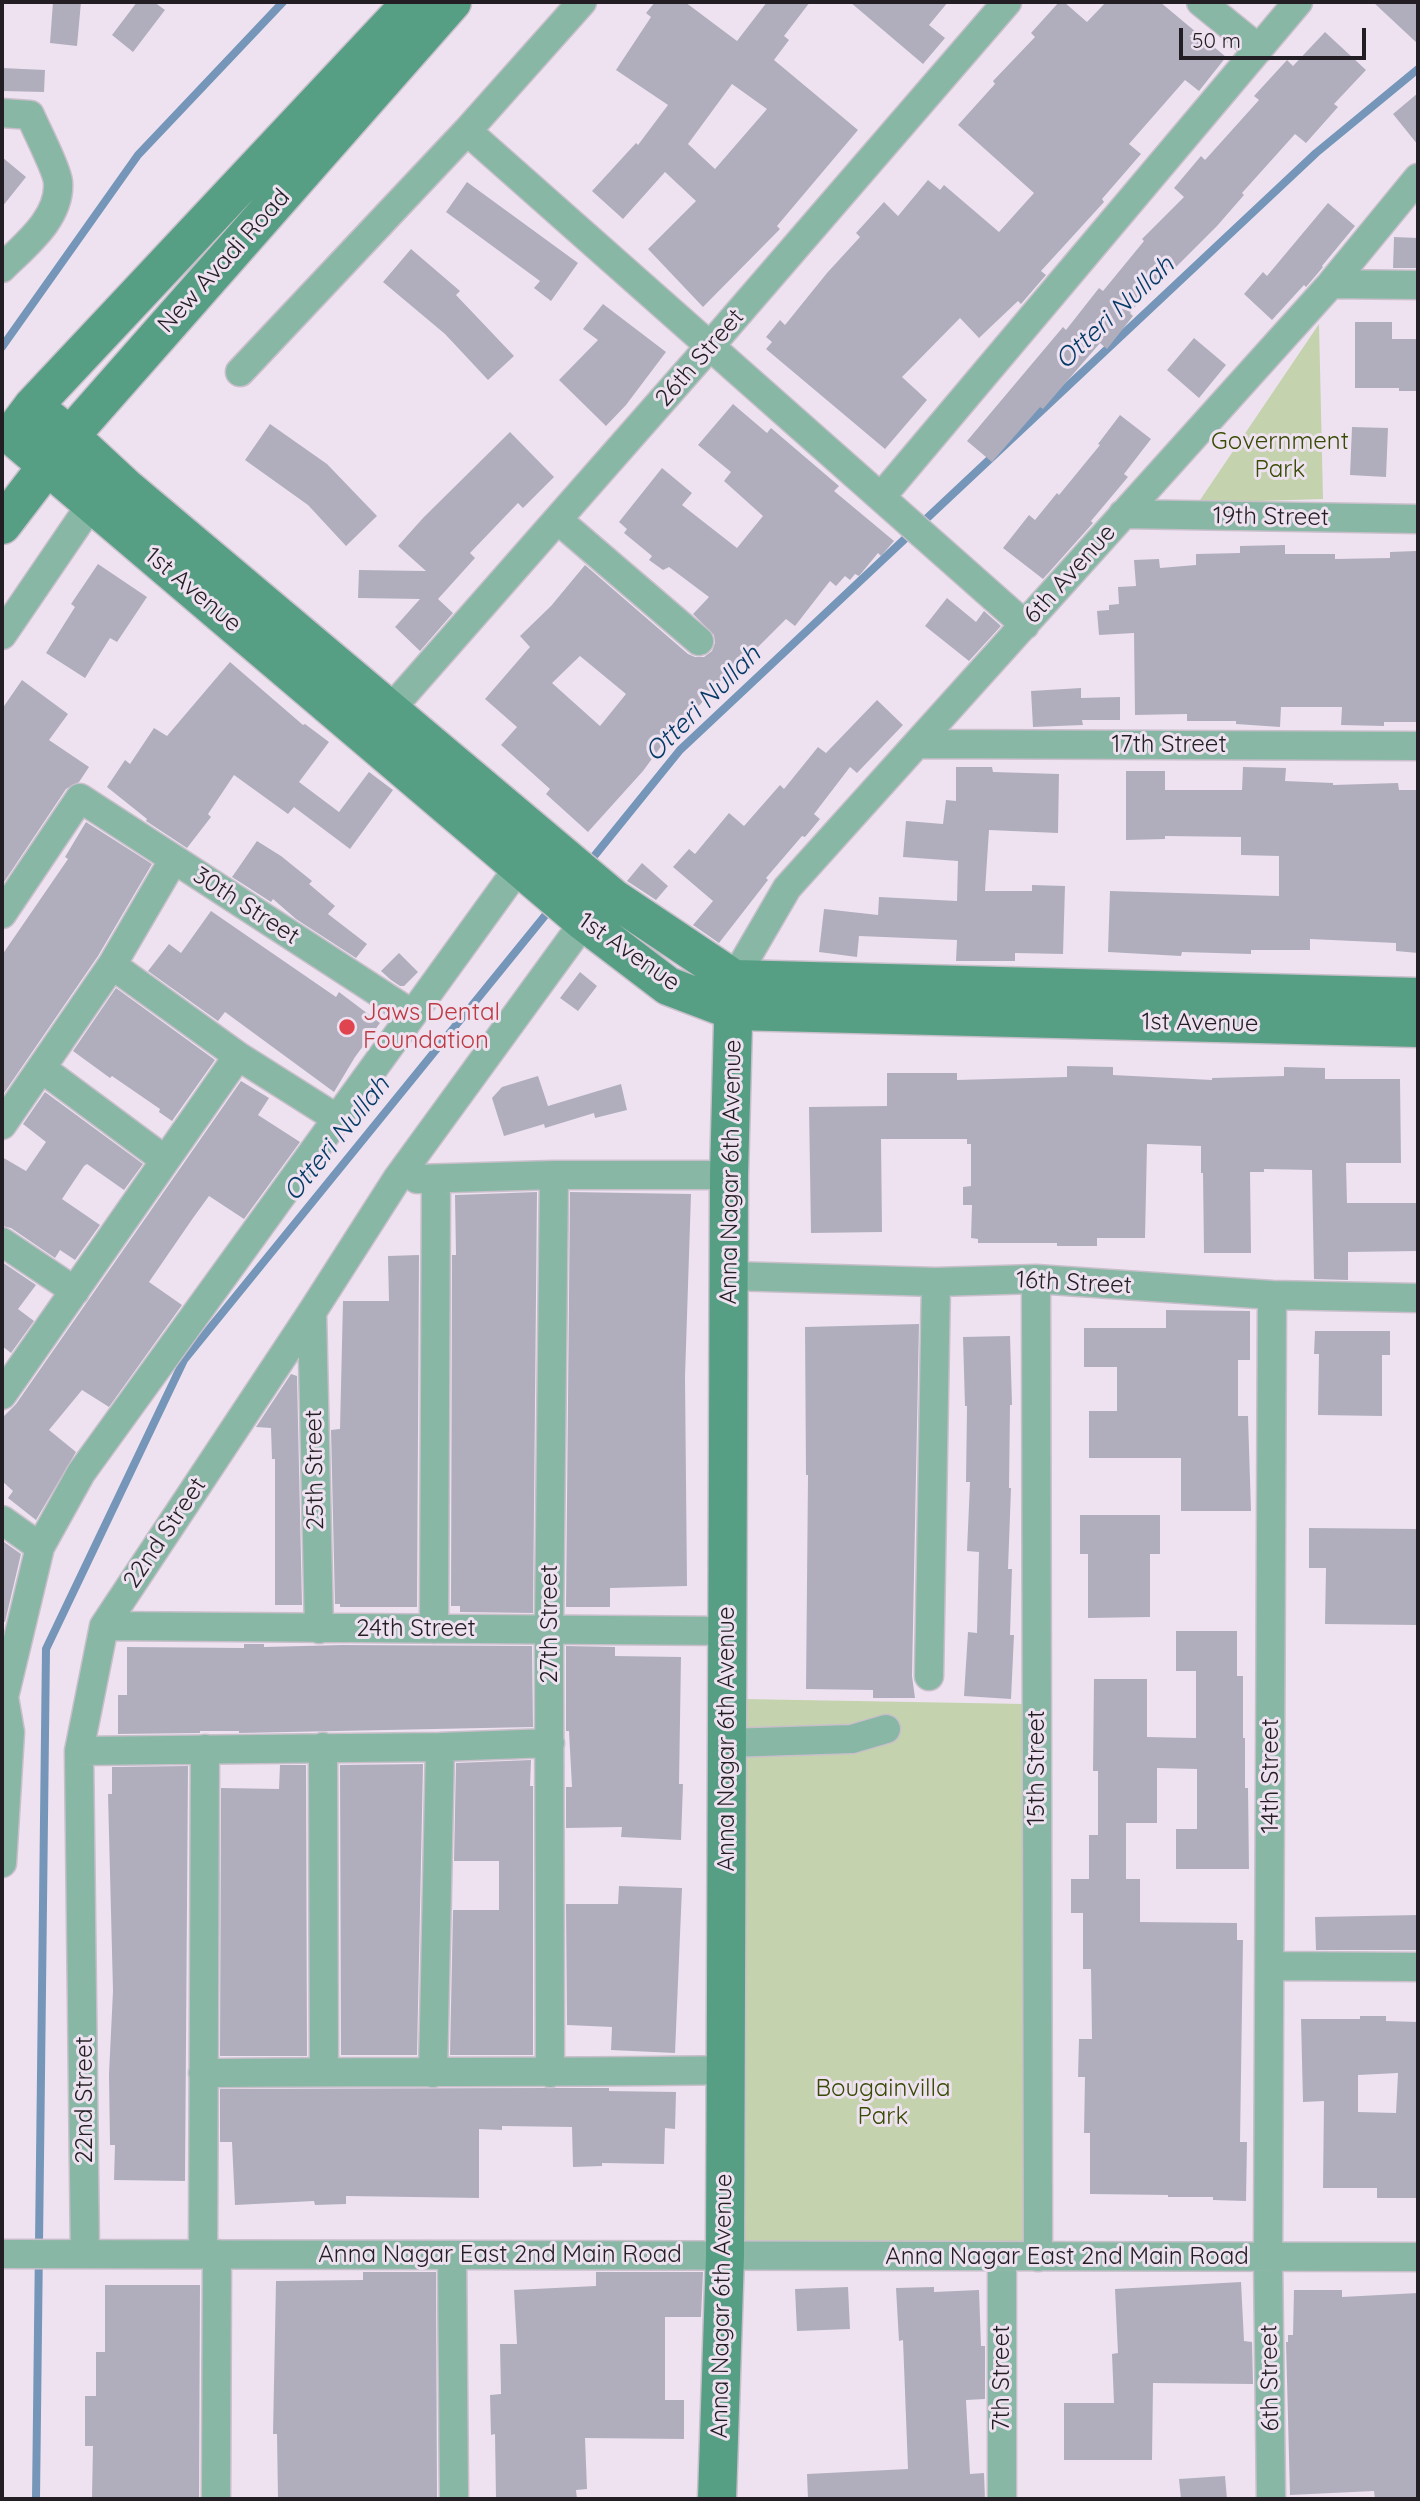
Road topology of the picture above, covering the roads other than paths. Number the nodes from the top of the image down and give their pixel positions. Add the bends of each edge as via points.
1 (412, 2) edge
2 (452, 2) edge
3 (582, 2) edge
4 (1007, 2) edge
5 (1201, 2) edge
6 (1298, 2) edge
7 (1259, 49) junction
8 (2, 113) edge
9 (467, 131) junction
10 (1418, 178) edge
11 (2, 268) edge
12 (1331, 284) junction
13 (1418, 285) edge
14 (710, 346) junction
15 (240, 372) dead end
16 (15, 429) edge
17 (58, 450) junction
18 (881, 497) junction
19 (92, 503) junction
20 (1123, 514) junction
21 (1418, 519) edge
22 (558, 520) junction
23 (2, 525) edge
24 (1025, 625) junction
25 (2, 635) edge
26 (699, 641) dead end
27 (389, 711) junction
28 (919, 744) junction
29 (1418, 746) edge
30 (174, 859) junction
31 (519, 867) junction
32 (572, 893) junction
33 (2, 914) edge
34 (112, 965) junction
35 (734, 995) junction
36 (1418, 997) edge
37 (412, 1014) junction
38 (1418, 1028) edge
39 (238, 1056) junction
40 (41, 1068) junction
41 (336, 1118) junction
42 (2, 1125) edge
43 (165, 1160) junction
44 (554, 1175) junction
45 (729, 1175) junction
46 (397, 1179) junction
47 (436, 1180) junction
48 (2, 1242) edge
49 (729, 1276) junction
50 (1036, 1279) junction
51 (936, 1282) junction
52 (75, 1291) junction
53 (1272, 1295) junction
54 (1418, 1298) edge
55 (312, 1312) junction
56 (6, 1382) edge
57 (2, 1520) edge
58 (40, 1547) junction
59 (104, 1626) junction
60 (549, 1628) junction
61 (318, 1629) junction
62 (434, 1629) junction
63 (727, 1631) junction
64 (929, 1676) dead end
65 (886, 1729) dead end
66 (6, 1731) edge
67 (550, 1743) junction
68 (727, 1743) junction
69 (323, 1747) junction
70 (440, 1747) junction
71 (205, 1749) junction
72 (79, 1751) junction
73 (2, 1863) edge
74 (1271, 1966) junction
75 (1418, 1967) edge
76 (726, 2070) junction
77 (324, 2071) junction
78 (204, 2073) junction
79 (433, 2073) junction
80 (550, 2073) junction
81 (26, 2254) edge
82 (85, 2254) junction
83 (210, 2254) junction
84 (452, 2255) junction
85 (725, 2255) junction
86 (1002, 2257) junction
87 (1038, 2257) junction
88 (1268, 2257) junction
89 (1418, 2257) edge
90 (216, 2499) edge
91 (454, 2499) edge
92 (717, 2499) edge
93 (1002, 2499) edge
94 (1271, 2499) edge

1 - 16 street, New Avadi Road
2 - 17 street, New Avadi Road
3 - 9 street
4 - 14 street, 26th Street
5 - 7 street
6 - 7 street
7 - 18 street
8 - 11 street via 30,115 58,181 42,227
9 - 14 street
9 - 15 street
10 - 12 street, 6th Avenue
12 - 13 street
12 - 20 street, 6th Avenue
14 - 18 street
14 - 22 street, 26th Street
16 - 17 street, 1st Avenue
17 - 19 street, 1st Avenue
17 - 23 street, New Avadi Road
17 - 27 street, 1st Avenue via 125,487
18 - 24 street
19 - 25 street
19 - 31 street, 1st Avenue
20 - 21 street, 19th Street
20 - 24 street, 6th Avenue
22 - 26 street
22 - 27 street, 26th Street
24 - 28 street, 6th Avenue
27 - 32 street, 1st Avenue
28 - 29 street, 17th Street
28 - 35 street, 6th Avenue via 787,888
30 - 33 street, 30th Street via 80,798
30 - 34 street
30 - 37 street, 30th Street
31 - 32 street, 1st Avenue
31 - 37 street
32 - 35 street, 1st Avenue via 668,986
32 - 46 street, 22nd Street
34 - 39 street
34 - 40 street
35 - 36 street, 1st Avenue
35 - 38 street, 1st Avenue
35 - 45 street, Anna Nagar 6th Avenue
37 - 41 street
39 - 41 street
39 - 43 street
40 - 42 street
40 - 43 street
41 - 58 street via 81,1473
43 - 52 street
44 - 45 street
44 - 47 street
44 - 60 street, 27th Street
45 - 49 street, Anna Nagar 6th Avenue
46 - 47 street
46 - 55 street, 22nd Street
47 - 62 street
48 - 52 street
49 - 51 street, 16th Street
49 - 63 street, Anna Nagar 6th Avenue
50 - 51 street, 16th Street
50 - 53 street, 16th Street
50 - 87 street, 15th Street
51 - 64 street
52 - 56 street
53 - 54 street, 16th Street
53 - 74 street, 14th Street
55 - 59 street, 22nd Street
55 - 61 street, 25th Street
57 - 58 street
58 - 66 street via 4,1697
59 - 61 street, 24th Street
59 - 72 street, 22nd Street
60 - 62 street, 24th Street
60 - 63 street, 24th Street
60 - 67 street, 27th Street
61 - 62 street, 24th Street
63 - 68 street, Anna Nagar 6th Avenue
65 - 68 street via 852,1739
66 - 73 street
67 - 70 street
67 - 80 street, 27th Street
68 - 76 street, Anna Nagar 6th Avenue
69 - 70 street
69 - 71 street
69 - 77 street
70 - 79 street
71 - 72 street
71 - 78 street
72 - 82 street, 22nd Street
74 - 75 street
74 - 88 street, 14th Street
76 - 80 street
76 - 85 street, Anna Nagar 6th Avenue
77 - 78 street
77 - 79 street
78 - 83 street
79 - 80 street
81 - 82 street, Anna Nagar East 2nd Main Road
82 - 83 street, Anna Nagar East 2nd Main Road
83 - 84 street, Anna Nagar East 2nd Main Road
83 - 90 street
84 - 85 street, Anna Nagar East 2nd Main Road
84 - 91 street
85 - 86 street, Anna Nagar East 2nd Main Road
85 - 92 street, Anna Nagar 6th Avenue
86 - 87 street, Anna Nagar East 2nd Main Road
86 - 93 street, 7th Street
87 - 88 street, Anna Nagar East 2nd Main Road
88 - 89 street, Anna Nagar East 2nd Main Road
88 - 94 street, 6th Street

